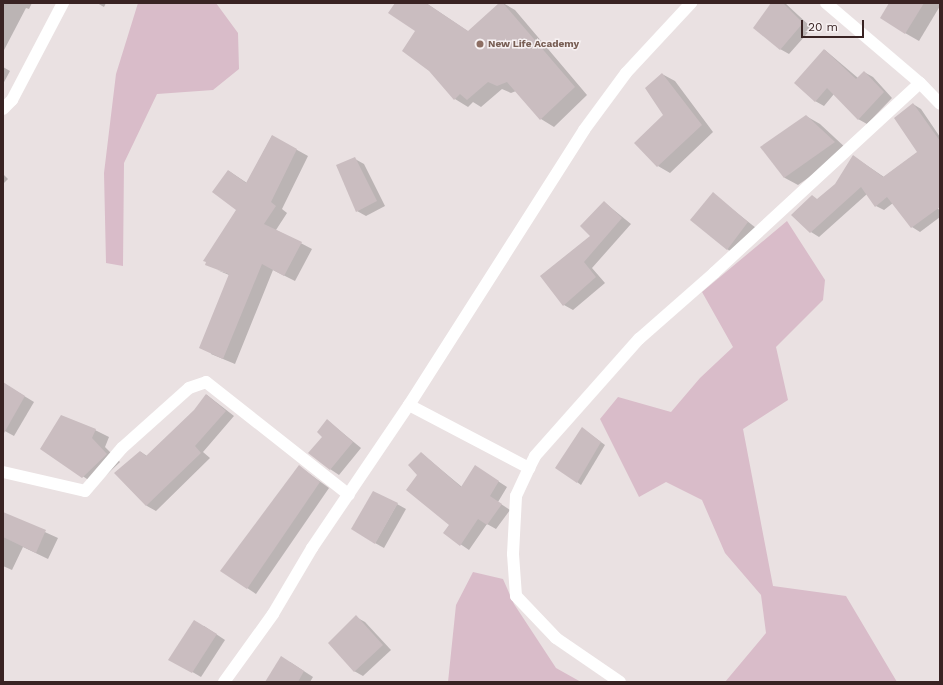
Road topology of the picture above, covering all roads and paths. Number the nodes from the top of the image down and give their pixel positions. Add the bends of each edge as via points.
1 (63, 3) edge
2 (691, 3) edge
3 (826, 3) edge
4 (920, 83) junction
5 (940, 104) edge
6 (3, 109) edge
7 (409, 405) junction
8 (529, 468) junction
9 (3, 472) edge
10 (349, 496) junction
11 (224, 682) edge
12 (620, 682) edge

1 - 6 street via 12,100
2 - 7 street via 626,73 584,130
3 - 4 street
4 - 5 street
4 - 8 street via 639,339 535,456
7 - 8 street
7 - 10 street
8 - 12 street via 516,496 513,554 516,596 556,638
9 - 10 street via 84,491 122,448 189,388 206,382
10 - 11 street via 312,548 273,614

